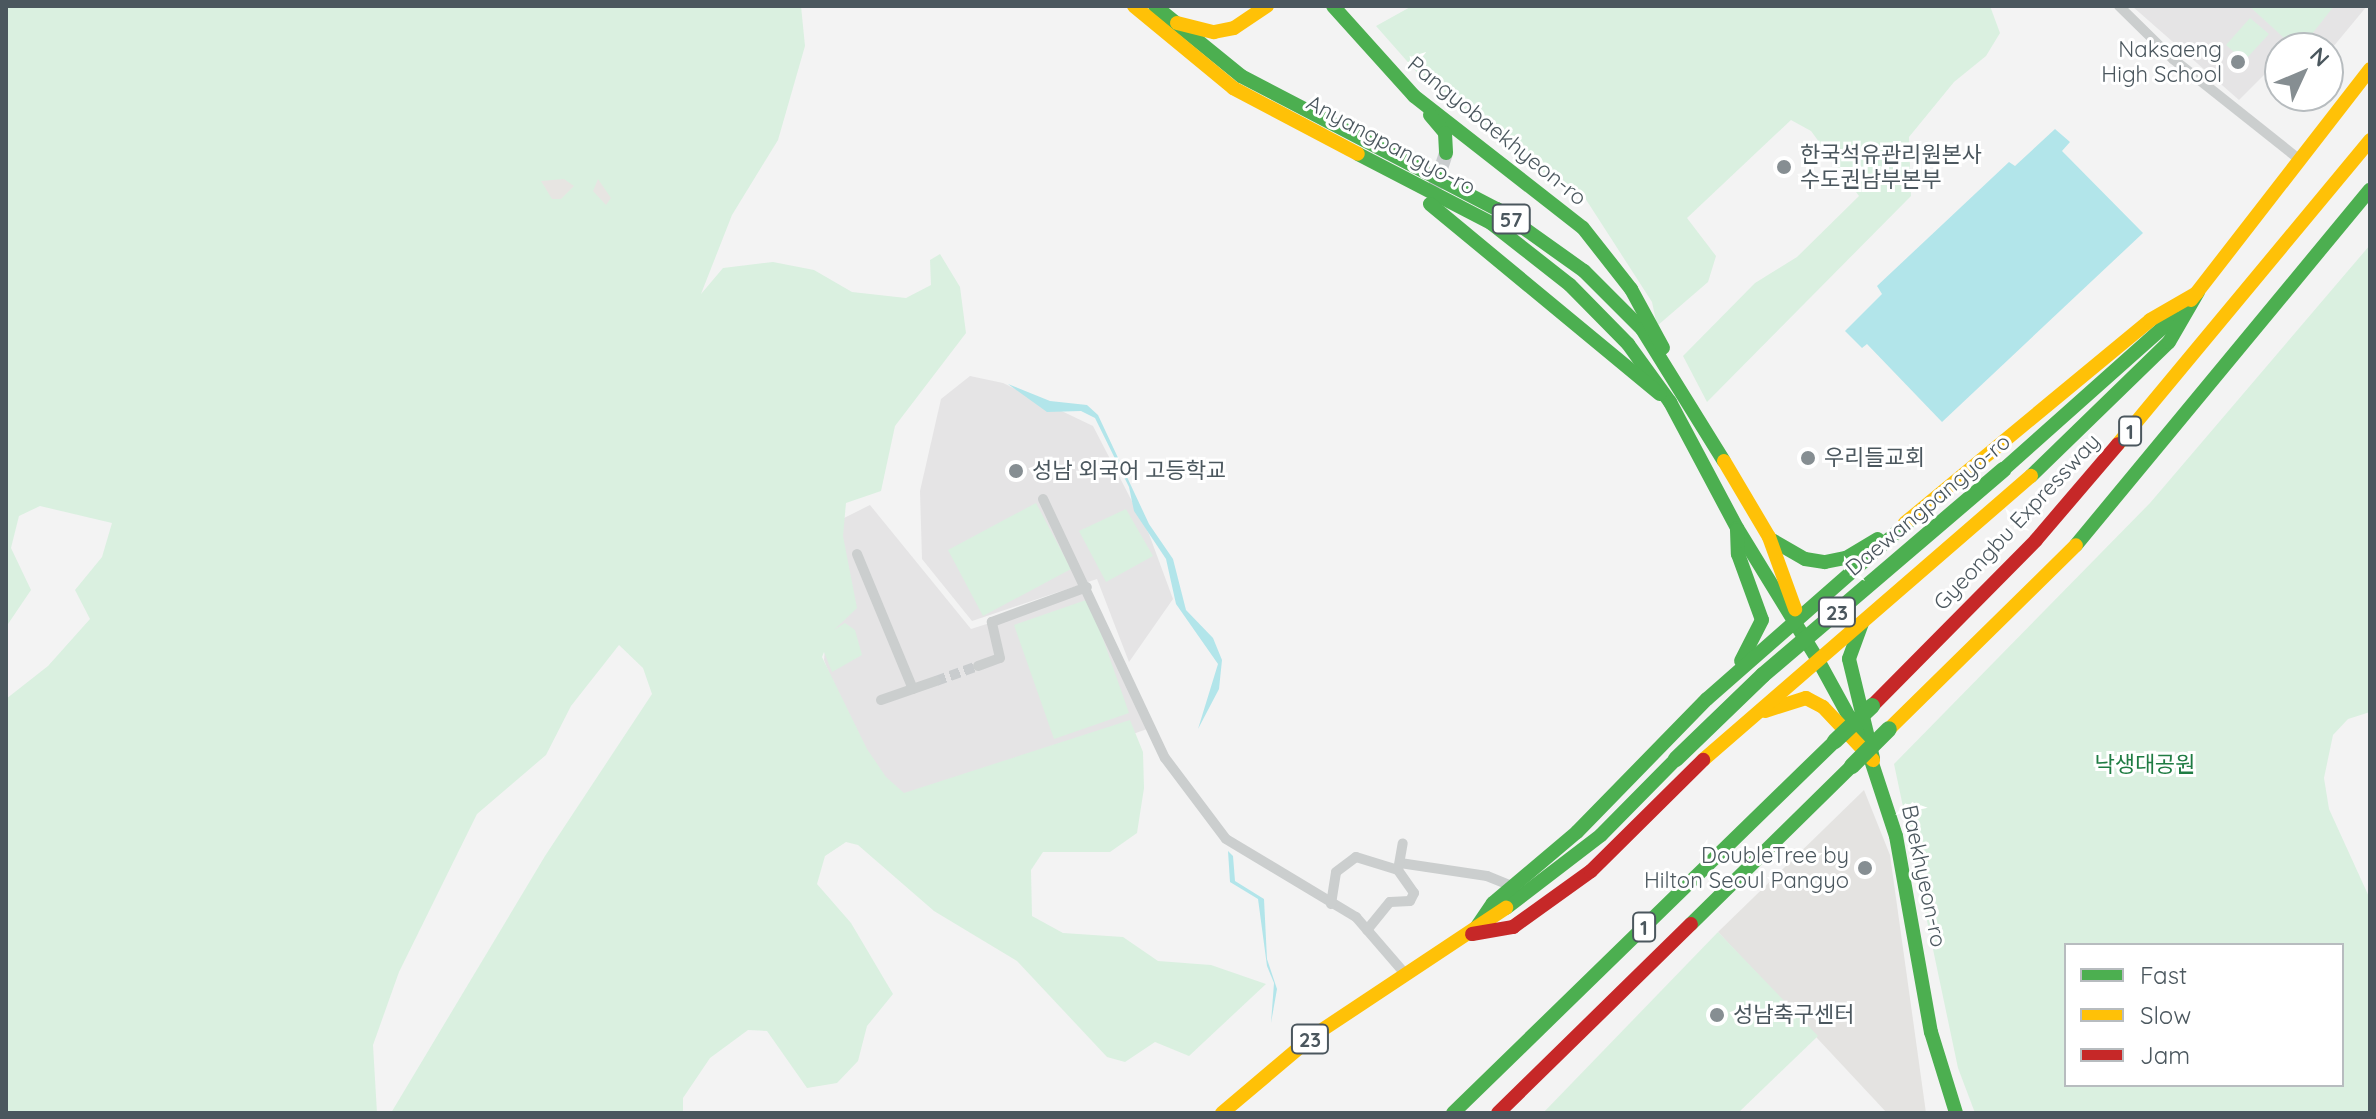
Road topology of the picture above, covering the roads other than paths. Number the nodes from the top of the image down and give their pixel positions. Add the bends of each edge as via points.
1 (1134, 6) edge
2 (1155, 6) edge
3 (1267, 6) edge
4 (1333, 6) edge
5 (2119, 6) edge
6 (1171, 21) junction
7 (2370, 69) edge
8 (1414, 96) junction
9 (1472, 139) junction
10 (2370, 140) edge
11 (2300, 160) junction
12 (2370, 190) edge
13 (1430, 204) dead end
14 (2198, 292) junction
15 (1671, 379) junction
16 (1670, 402) junction
17 (1043, 499) dead end
18 (1913, 518) junction
19 (1737, 528) junction
20 (1769, 537) junction
21 (857, 554) dead end
22 (1087, 587) junction
23 (1797, 619) junction
24 (1864, 619) junction
25 (1818, 660) junction
26 (978, 666) tunnel mouth
27 (936, 681) tunnel mouth
28 (913, 689) junction
29 (1707, 699) junction
30 (881, 700) dead end
31 (1736, 727) junction
32 (1873, 760) junction
33 (1403, 843) dead end
34 (1399, 867) junction
35 (1514, 887) junction
36 (1331, 904) junction
37 (1367, 930) junction
38 (1472, 934) junction
39 (1406, 975) junction
40 (1222, 1113) edge
41 (1453, 1113) edge
42 (1498, 1113) edge
43 (1956, 1113) edge

1 - 16 main road, Anyangpangyo-ro / 57 via 1233,88 1491,223 1570,285 1628,344
2 - 6 main road, Anyangpangyo-ro / 57
3 - 6 main road via 1234,28 1214,32
4 - 8 main road, Pangyobaekhyeon-ro
5 - 11 street via 2173,59
6 - 15 main road, Anyangpangyo-ro / 57 via 1241,76 1497,209 1584,271 1642,329
7 - 11 main road, Daewangpangyo-ro / 23
8 - 9 main road, Pangyobaekhyeon-ro
8 - 9 main road via 1445,133 1446,153 1456,141
9 - 15 main road, Pangyobaekhyeon-ro via 1559,205 1602,250 1667,354
10 - 41 main road, Gyeongbu Expressway / 1, bridge via 2269,268 2036,540
11 - 14 main road, Daewangpangyo-ro / 23
12 - 42 main road, 1, bridge via 2060,564
13 - 16 main road
14 - 18 main road, 57 via 2150,320
14 - 24 main road, Daewangpangyo-ro via 2169,342 2077,437
14 - 38 main road, Daewangpangyo-ro / 23, bridge via 2141,351 1763,675 1577,856
15 - 20 main road, Anyangpangyo-ro / 57
16 - 19 main road, Anyangpangyo-ro / 57
17 - 22 street
18 - 20 main road, 57 via 1846,558 1825,562 1784,550
18 - 23 main road, Daewangpangyo-ro
19 - 23 main road, Anyangpangyo-ro / 57
19 - 29 main road via 1738,554 1762,620 1741,660
20 - 23 main road, Anyangpangyo-ro / 57
21 - 28 street
22 - 26 street via 992,622 1000,658
22 - 36 street via 1165,758 1226,839
23 - 25 main road, Anyangpangyo-ro / 57
23 - 29 main road, Daewangpangyo-ro / 23
24 - 25 main road, Daewangpangyo-ro
24 - 32 main road via 1849,659 1855,706
25 - 31 main road, Daewangpangyo-ro
25 - 32 main road, Baekhyeon-ro
27 - 28 street
28 - 30 street
29 - 35 main road, Daewangpangyo-ro via 1577,832
31 - 32 main road via 1775,705 1806,698 1823,707
31 - 38 main road, Daewangpangyo-ro via 1591,871 1548,905 1513,927
32 - 43 main road, Baekhyeon-ro via 1896,836 1931,1032
33 - 34 street
34 - 35 street via 1487,876
34 - 36 street via 1356,857 1336,872
34 - 37 street via 1414,893 1410,901 1390,902
35 - 38 main road, Daewangpangyo-ro via 1493,903
36 - 37 street via 1356,917
37 - 39 street
38 - 39 main road, Daewangpangyo-ro / 23
39 - 40 main road, Daewangpangyo-ro / 23 via 1303,1043

